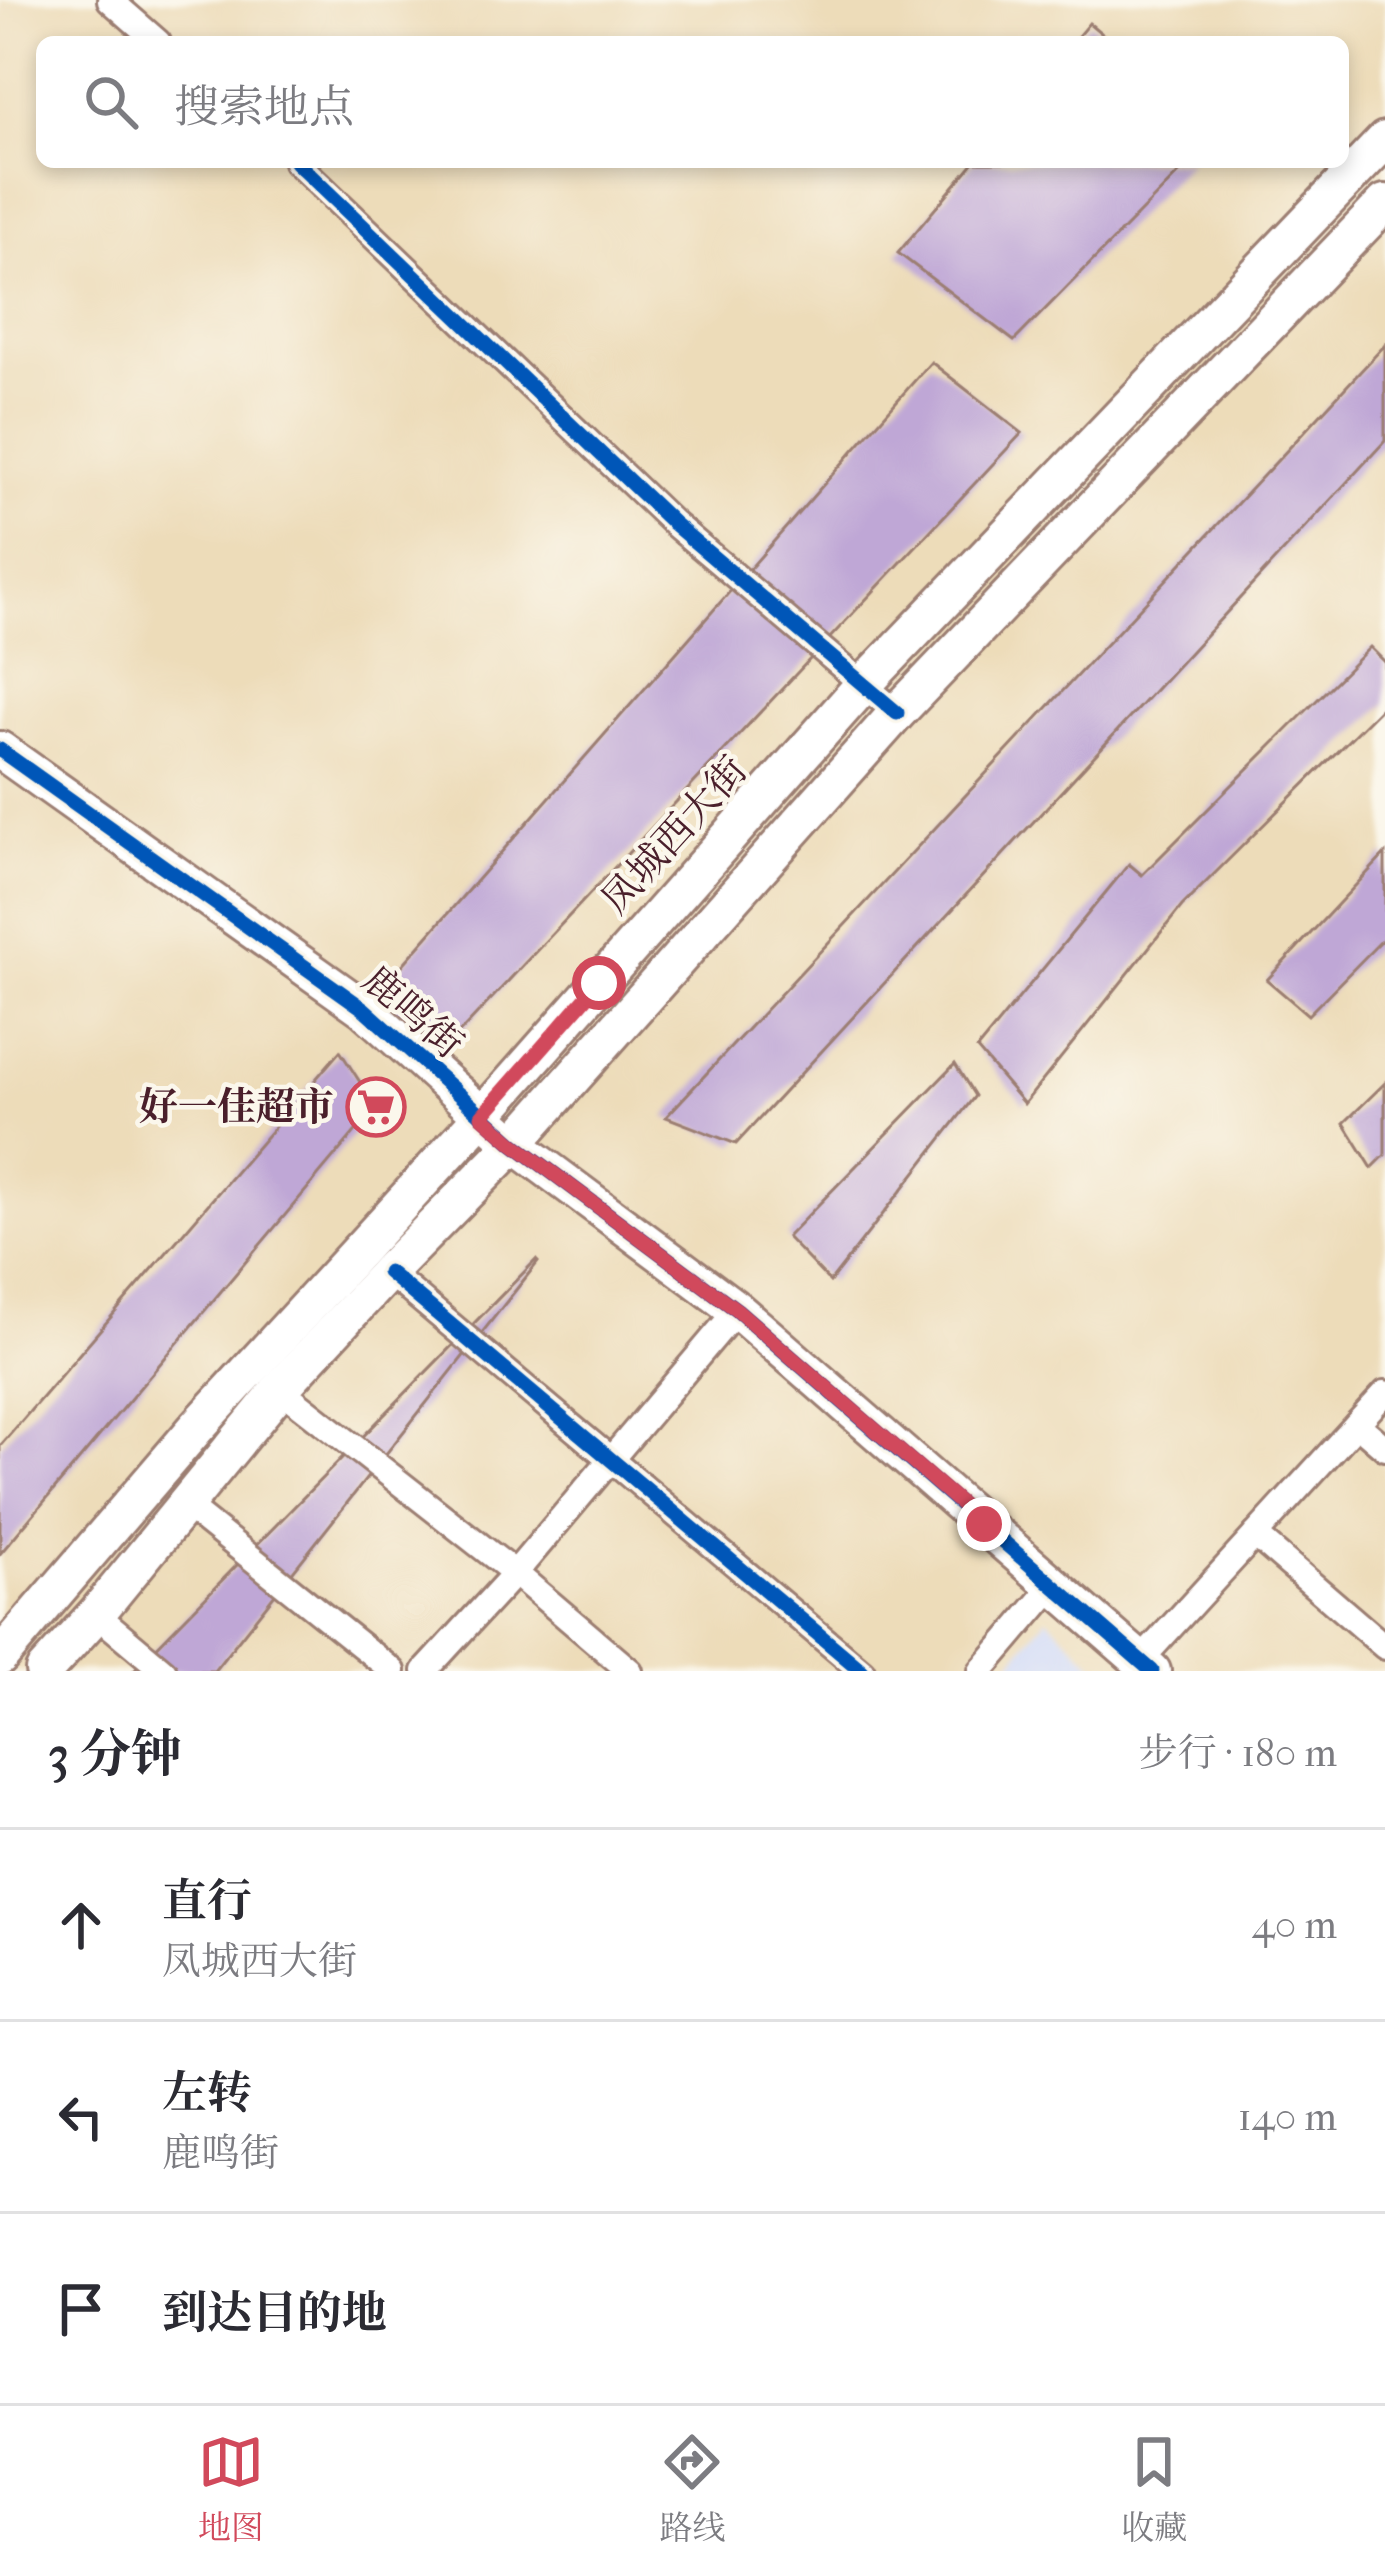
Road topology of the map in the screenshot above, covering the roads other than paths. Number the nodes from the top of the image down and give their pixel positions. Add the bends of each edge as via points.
1 (110, 0) edge
2 (151, 36) edge
3 (1385, 140) edge
4 (302, 168) edge
5 (1385, 203) edge
6 (864, 684) junction
7 (897, 713) junction
8 (0, 750) edge
9 (482, 1116) junction
10 (514, 1144) junction
11 (388, 1272) junction
12 (737, 1310) junction
13 (280, 1389) junction
14 (1385, 1393) edge
15 (1357, 1424) junction
16 (1385, 1448) edge
17 (610, 1460) junction
18 (184, 1504) junction
19 (1255, 1535) junction
20 (515, 1573) junction
21 (1054, 1586) junction
22 (96, 1614) junction
23 (1385, 1647) edge
24 (0, 1658) edge
25 (1146, 1666) edge
26 (44, 1671) edge
27 (164, 1671) edge
28 (392, 1671) edge
29 (425, 1671) edge
30 (630, 1671) edge
31 (862, 1671) edge
32 (981, 1671) edge

1 - 2 street
3 - 6 main road, 凤城西大街
4 - 6 street via 674,523
5 - 7 main road
6 - 7 street
6 - 9 main road, 凤城西大街
7 - 10 main road
8 - 9 main road, 鹿鸣街 via 364,1009
9 - 10 main road, 鹿鸣街
9 - 24 main road, 凤城西大街 via 196,1427
10 - 11 main road
10 - 12 main road, 鹿鸣街
11 - 13 main road
11 - 17 street
12 - 17 street
12 - 21 main road, 鹿鸣街
13 - 18 main road
13 - 20 street
14 - 15 street
15 - 16 street
15 - 19 street
17 - 20 street
17 - 31 street
18 - 22 main road
18 - 28 street
19 - 23 street
19 - 25 street
20 - 29 street
20 - 30 street
21 - 25 main road, 鹿鸣街
21 - 32 street
22 - 26 main road
22 - 27 street

